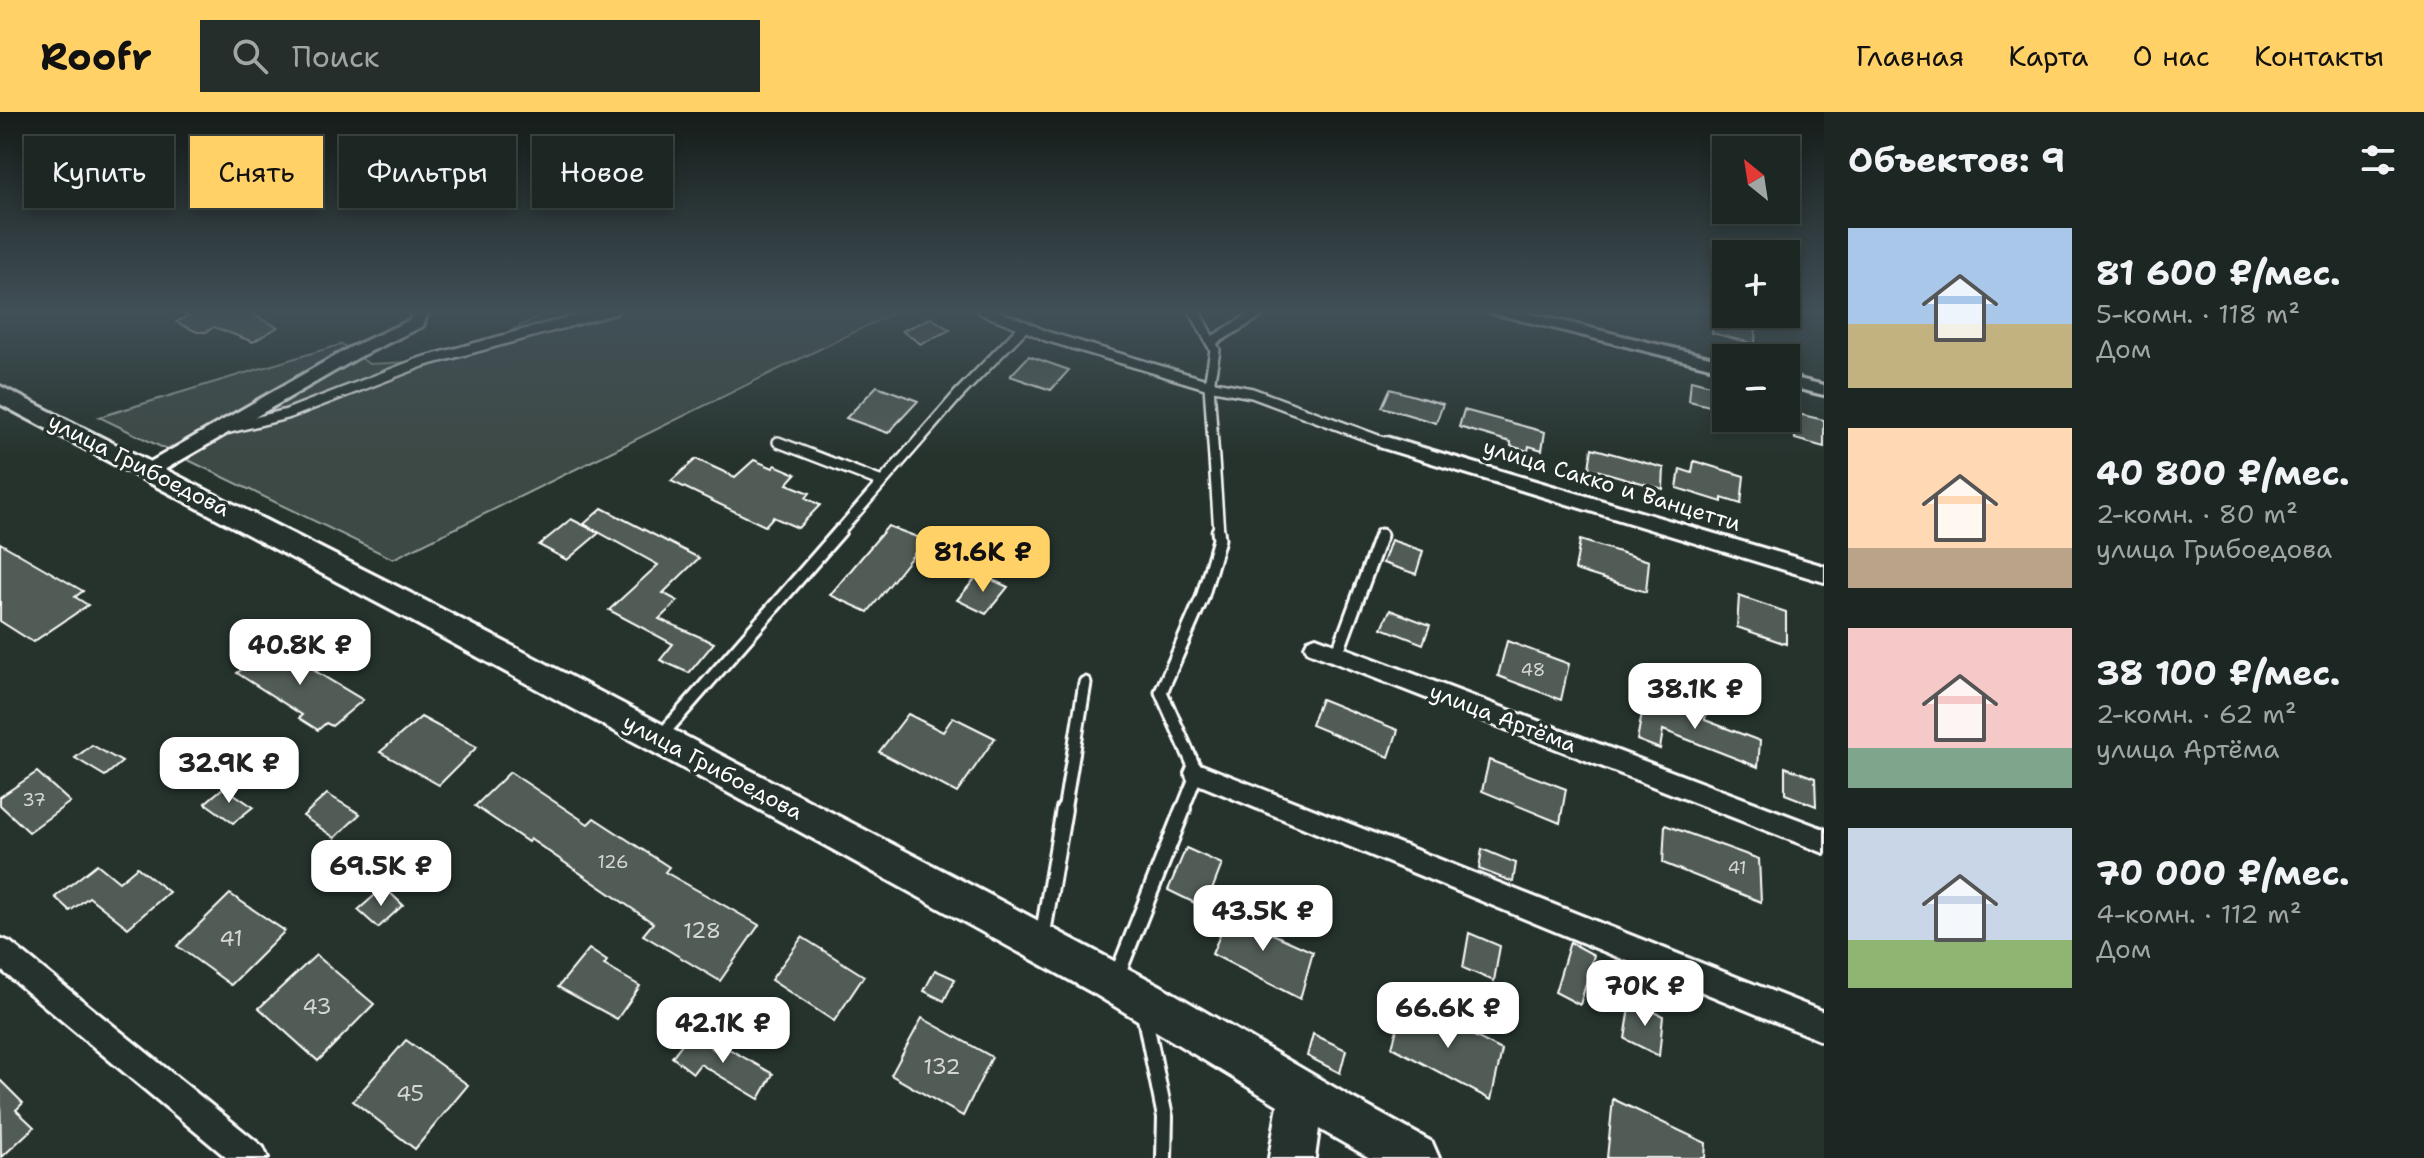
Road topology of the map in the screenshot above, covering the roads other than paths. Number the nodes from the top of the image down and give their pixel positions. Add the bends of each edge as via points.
1 (343, 359) edge
2 (434, 359) edge
3 (993, 359) edge
4 (1122, 359) edge
5 (1213, 359) edge
6 (1800, 384) edge
7 (1209, 385) junction
8 (1824, 390) edge
9 (0, 394) edge
10 (221, 430) junction
11 (778, 442) dead end
12 (1386, 443) joint
13 (150, 470) junction
14 (882, 482) junction
15 (1381, 535) dead end
16 (1824, 574) edge
17 (1327, 650) joint
18 (1085, 683) dead end
19 (659, 738) junction
20 (1197, 773) junction
21 (1824, 841) edge
22 (1041, 943) junction
23 (0, 951) edge
24 (1127, 990) junction
25 (1824, 1027) edge
26 (1302, 1096) junction
27 (252, 1158) edge
28 (1164, 1158) edge
29 (1292, 1158) edge
30 (1416, 1158) edge

1 - 10 street
2 - 10 lane via 287,414
3 - 14 lane
4 - 7 lane
5 - 7 lane
6 - 8 street
7 - 12 lane via 1252,393
7 - 20 lane via 1219,539 1202,598 1161,692
9 - 13 street, улица Грибоедова
10 - 13 street
11 - 14 lane
12 - 16 street, улица Сакко и Ванцетти
13 - 19 street, улица Грибоедова
14 - 19 lane
15 - 17 lane
17 - 21 street, улица Артёма
18 - 22 lane
19 - 22 street, улица Грибоедова
20 - 24 lane
20 - 25 street
22 - 24 street, улица Грибоедова
23 - 27 street
24 - 26 street, улица Грибоедова
24 - 28 lane via 1165,1117
26 - 29 street
26 - 30 street, улица Грибоедова

